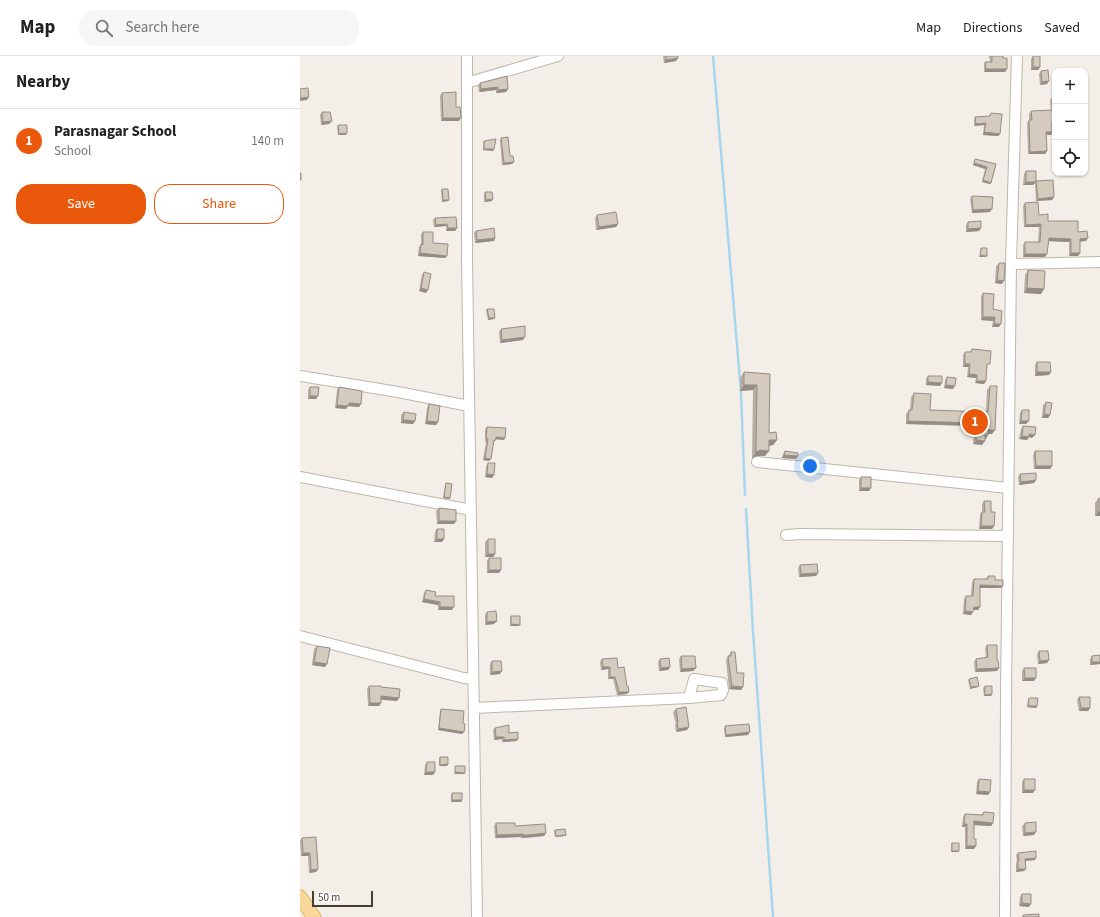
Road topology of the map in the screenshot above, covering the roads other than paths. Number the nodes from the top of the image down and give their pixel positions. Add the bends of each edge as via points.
1 (467, 56) edge
2 (558, 56) edge
3 (1017, 56) edge
4 (467, 82) junction
5 (1100, 262) edge
6 (1011, 264) junction
7 (300, 376) edge
8 (469, 406) junction
9 (757, 462) dead end
10 (300, 477) edge
11 (1008, 488) junction
12 (471, 510) junction
13 (786, 535) dead end
14 (1008, 536) junction
15 (300, 636) edge
16 (473, 679) junction
17 (689, 698) dead end
18 (474, 708) junction
19 (300, 897) edge
20 (314, 917) edge
21 (477, 917) edge
22 (1005, 917) edge

1 - 4 street
2 - 4 street
3 - 6 street
4 - 8 street
5 - 6 street
6 - 11 street
7 - 8 street
8 - 12 street
9 - 11 street
10 - 12 street
11 - 14 street
12 - 16 street
13 - 14 street
14 - 22 street
15 - 16 street
16 - 18 street
17 - 18 street
18 - 21 street
19 - 20 main road

